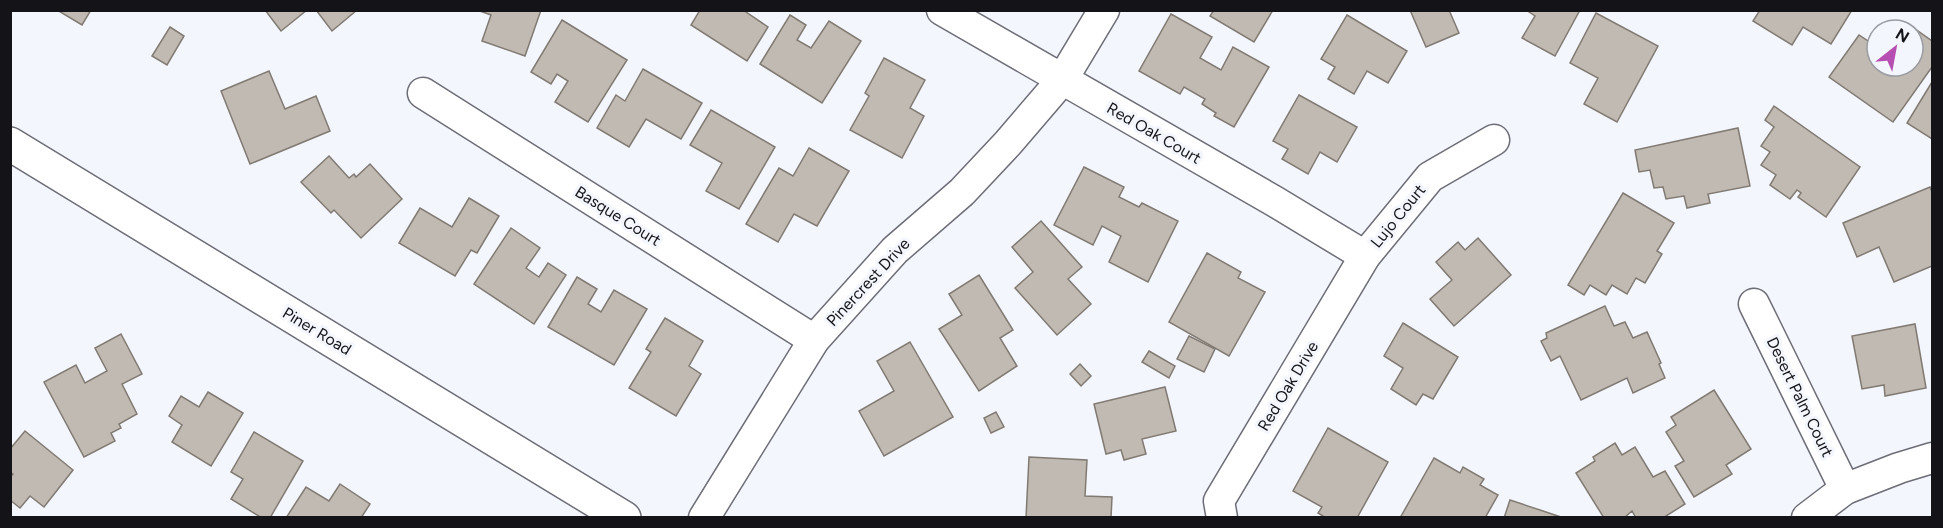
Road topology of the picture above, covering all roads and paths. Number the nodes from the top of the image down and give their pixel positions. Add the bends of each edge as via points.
1 (942, 10) edge
2 (1104, 10) edge
3 (1062, 80) junction
4 (423, 93) dead end
5 (1494, 140) dead end
6 (10, 144) edge
7 (1365, 256) junction
8 (1754, 304) dead end
9 (814, 340) junction
10 (1932, 458) edge
11 (1845, 489) junction
12 (624, 518) edge
13 (704, 518) edge
14 (1222, 518) edge
15 (1807, 518) edge

1 - 3 street, Red Oak Court
2 - 3 street, Pinercrest Drive
3 - 7 street, Red Oak Court
3 - 9 street, Pinercrest Drive via 962,192 895,250
4 - 9 street, Basque Court
5 - 7 street, Lujo Court via 1430,177
6 - 12 main road, Piner Road
7 - 14 street, Red Oak Drive via 1219,501
8 - 11 street, Desert Palm Court
9 - 13 street, Pinercrest Drive
10 - 11 street
11 - 15 street

